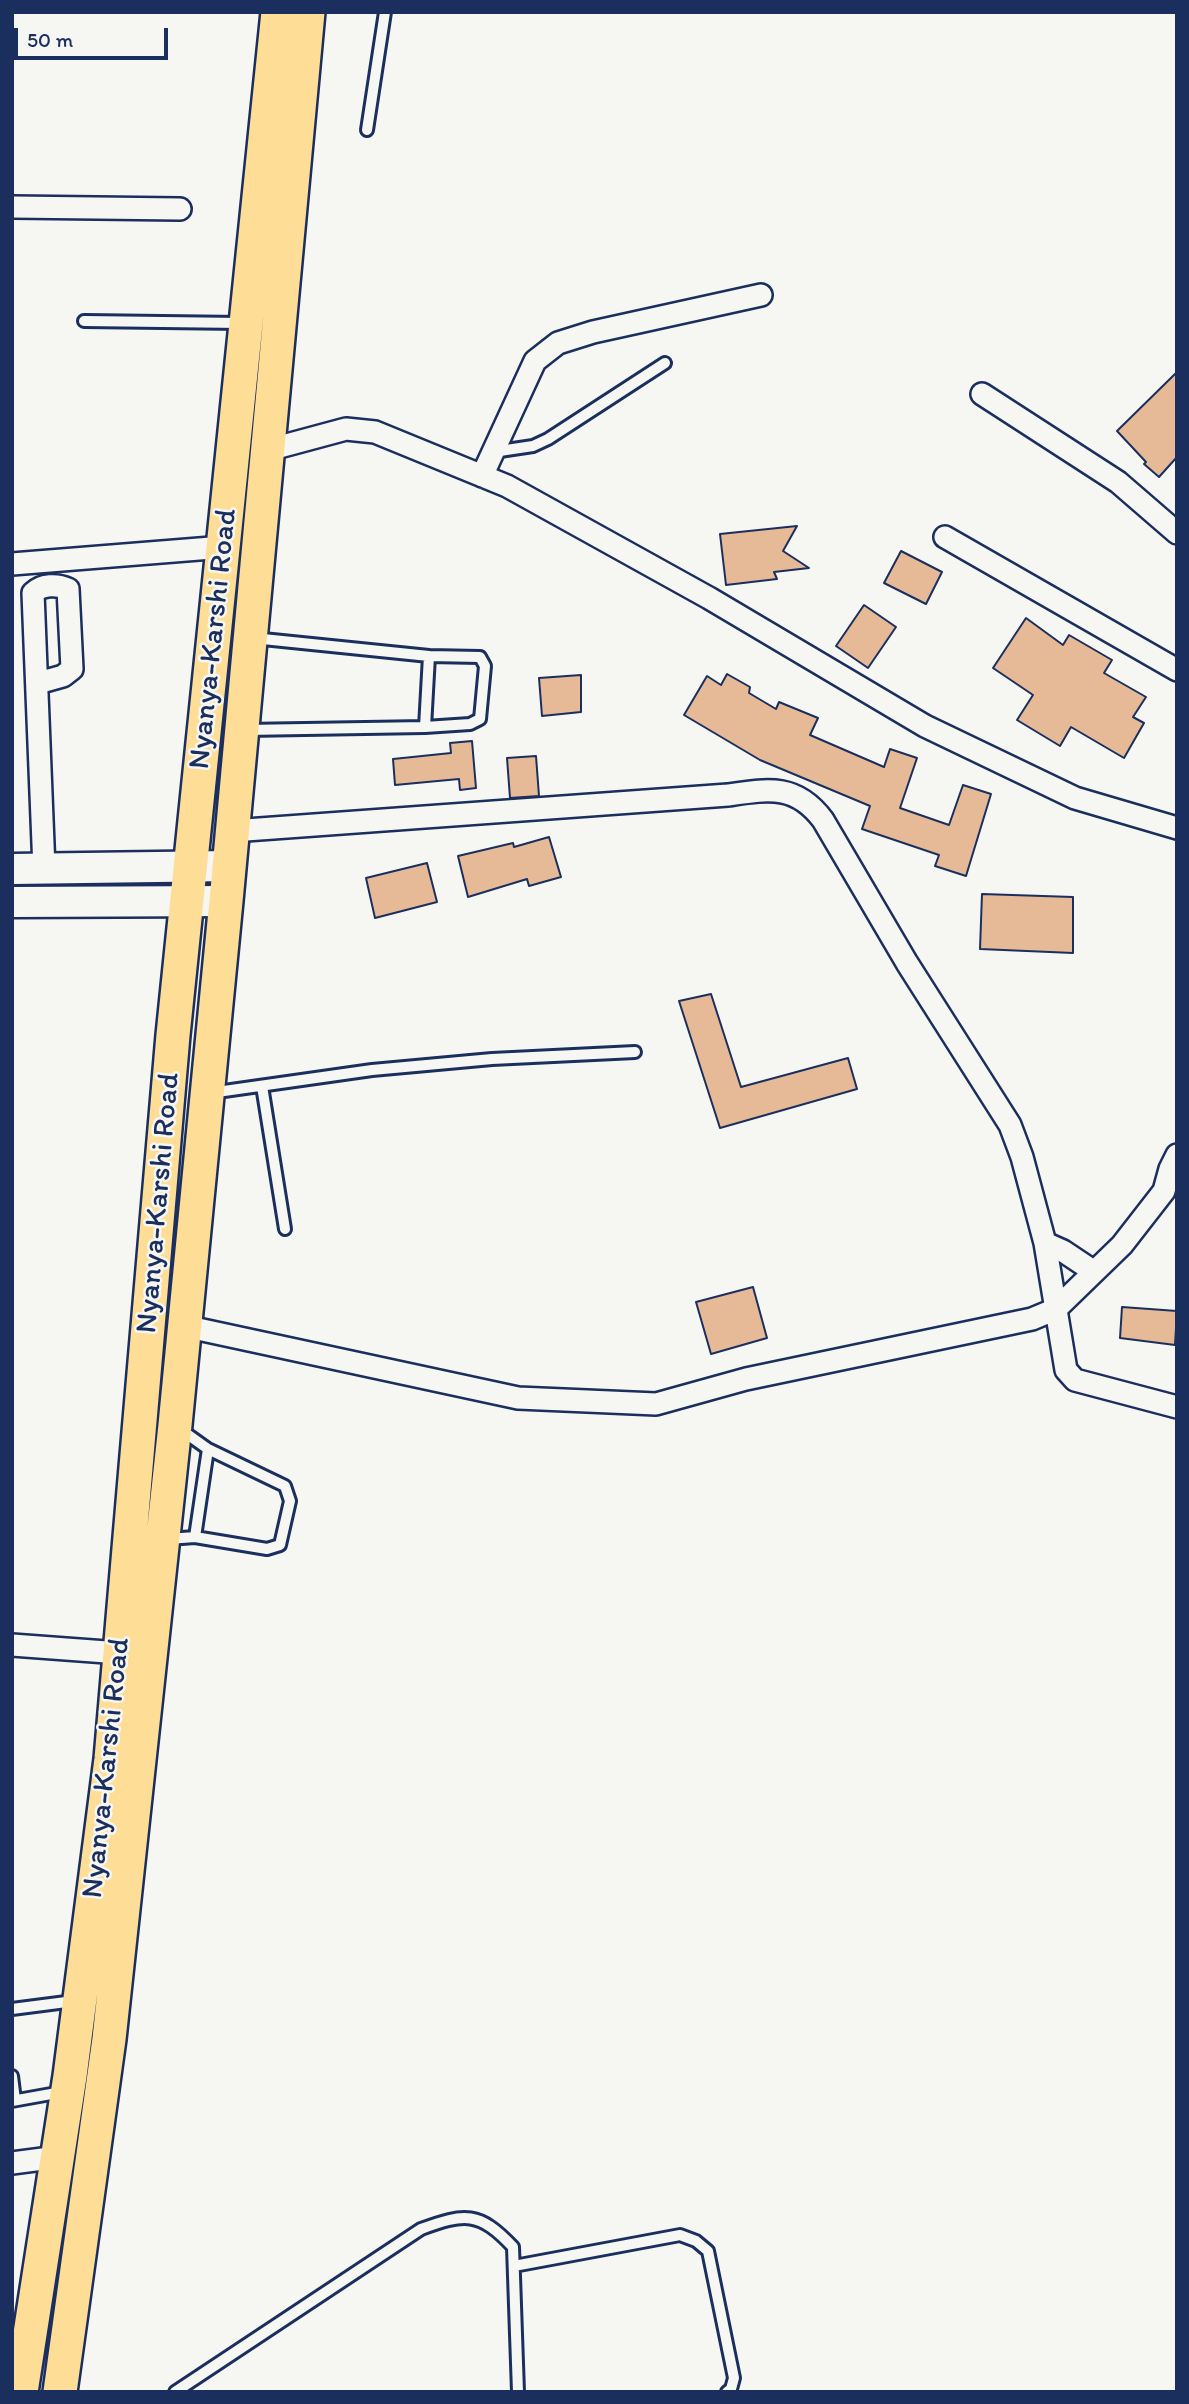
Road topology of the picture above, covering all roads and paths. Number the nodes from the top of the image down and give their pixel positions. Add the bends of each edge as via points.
1 (278, 12) edge
2 (308, 12) edge
3 (385, 12) edge
4 (367, 130) dead end
5 (12, 207) edge
6 (180, 209) dead end
7 (761, 295) dead end
8 (84, 321) dead end
9 (247, 323) junction
10 (665, 363) dead end
11 (982, 394) dead end
12 (268, 450) junction
13 (493, 452) junction
14 (482, 476) junction
15 (1177, 533) edge
16 (945, 537) dead end
17 (224, 547) junction
18 (12, 564) edge
19 (251, 638) junction
20 (429, 656) junction
21 (1177, 670) edge
22 (38, 683) dead end
23 (425, 727) junction
24 (242, 730) junction
25 (1177, 828) edge
26 (232, 831) junction
27 (229, 866) junction
28 (190, 868) junction
29 (12, 869) edge
30 (44, 869) junction
31 (187, 901) junction
32 (226, 901) junction
33 (12, 902) edge
34 (635, 1052) dead end
35 (262, 1086) junction
36 (207, 1093) junction
37 (1177, 1155) edge
38 (285, 1229) dead end
39 (1045, 1243) junction
40 (1093, 1272) junction
41 (1056, 1309) junction
42 (184, 1326) junction
43 (1177, 1407) edge
44 (174, 1425) junction
45 (208, 1449) junction
46 (152, 1520) junction
47 (195, 1537) junction
48 (12, 1645) edge
49 (120, 1653) junction
50 (80, 2000) junction
51 (12, 2009) edge
52 (12, 2076) edge
53 (68, 2091) junction
54 (14, 2101) edge
55 (58, 2157) junction
56 (12, 2163) edge
57 (514, 2266) junction
58 (63, 2391) edge
59 (21, 2392) edge
60 (175, 2392) edge
61 (518, 2392) edge
62 (727, 2392) edge

1 - 9 main road, Nyanya-Karshi Road
2 - 12 main road, Nyanya-Karshi Road
3 - 4 lane
5 - 6 street
7 - 13 street via 593,331 558,344 535,361
8 - 9 lane
9 - 17 main road, Nyanya-Karshi Road
10 - 13 lane via 548,439
11 - 15 street via 1118,482
12 - 14 street via 346,429 375,432
12 - 19 main road, Nyanya-Karshi Road
13 - 14 street
14 - 25 street via 709,598 925,726 1074,798
16 - 21 street
17 - 18 street
17 - 28 main road, Nyanya-Karshi Road
19 - 20 lane
19 - 24 main road, Nyanya-Karshi Road
20 - 23 lane
20 - 23 lane via 480,657 485,666 480,719 470,724
22 - 30 street
23 - 24 lane
24 - 26 main road, Nyanya-Karshi Road
26 - 27 main road, Nyanya-Karshi Road
26 - 39 street via 754,791 794,794 812,805 823,820 1010,1125
27 - 28 street
27 - 32 main road, Nyanya-Karshi Road
28 - 30 street
28 - 31 main road, Nyanya-Karshi Road
29 - 30 street
31 - 32 street
31 - 33 street
31 - 46 main road, Nyanya-Karshi Road via 173,1035
32 - 36 main road, Nyanya-Karshi Road
34 - 35 lane via 492,1059
35 - 36 lane
35 - 38 lane
36 - 42 main road, Nyanya-Karshi Road
37 - 40 street via 1164,1191 1145,1218
39 - 40 street
39 - 41 street
40 - 41 street
41 - 42 street via 1032,1319 746,1379 656,1404 518,1398
41 - 43 street via 1066,1370 1075,1380
42 - 44 main road, Nyanya-Karshi Road
44 - 45 lane
44 - 46 main road, Nyanya-Karshi Road
45 - 47 lane
45 - 47 lane via 285,1486 290,1501 280,1545 267,1549
46 - 47 lane
46 - 49 main road, Nyanya-Karshi Road
46 - 58 main road, Nyanya-Karshi Road via 109,2039
48 - 49 street
49 - 50 main road, Nyanya-Karshi Road
50 - 51 lane
50 - 53 main road, Nyanya-Karshi Road
52 - 54 lane
53 - 54 lane
53 - 55 main road, Nyanya-Karshi Road
55 - 56 street
55 - 59 main road, Nyanya-Karshi Road via 25,2340
57 - 60 lane via 513,2247 479,2218 452,2218 421,2228
57 - 61 lane
57 - 62 lane via 680,2235 696,2241 708,2251 734,2378

